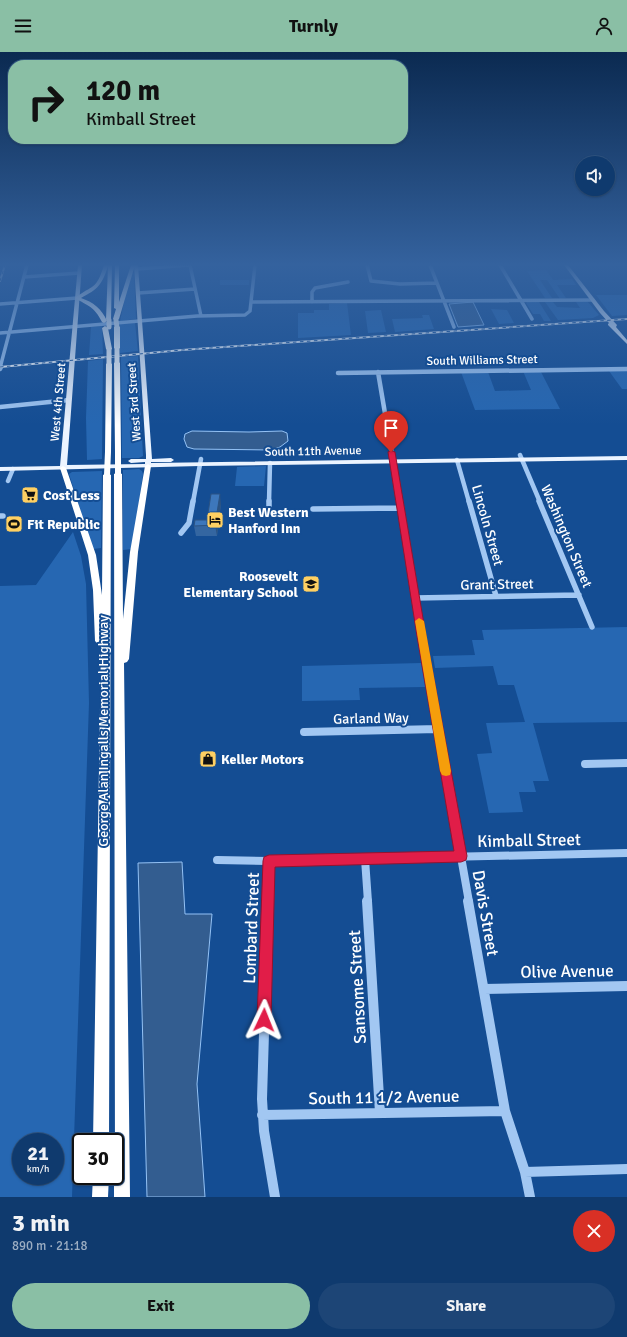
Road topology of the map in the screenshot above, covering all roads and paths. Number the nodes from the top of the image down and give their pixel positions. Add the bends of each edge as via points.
1 (13, 318) edge
2 (75, 318) edge
3 (171, 318) edge
4 (451, 318) edge
5 (606, 318) edge
6 (107, 320) edge
7 (116, 320) edge
8 (140, 321) junction
9 (74, 327) junction
10 (454, 327) dead end
11 (9, 332) junction
12 (0, 333) edge
13 (624, 337) edge
14 (627, 343) edge
15 (0, 369) edge
16 (627, 369) edge
17 (338, 372) dead end
18 (378, 372) junction
19 (69, 400) junction
20 (0, 407) edge
21 (627, 454) edge
22 (521, 457) junction
23 (627, 458) edge
24 (392, 459) junction
25 (457, 460) junction
26 (201, 462) junction
27 (148, 463) junction
28 (270, 463) junction
29 (0, 464) edge
30 (63, 466) junction
31 (0, 469) edge
32 (13, 469) junction
33 (8, 481) dead end
34 (401, 508) junction
35 (313, 509) dead end
36 (269, 513) dead end
37 (181, 533) dead end
38 (579, 595) junction
39 (496, 596) junction
40 (415, 598) junction
41 (592, 627) dead end
42 (119, 700) junction
43 (105, 704) junction
44 (438, 729) junction
45 (304, 732) dead end
46 (627, 763) edge
47 (585, 764) dead end
48 (627, 853) edge
49 (461, 856) junction
50 (365, 859) junction
51 (217, 860) dead end
52 (269, 861) junction
53 (627, 986) edge
54 (484, 989) junction
55 (506, 1111) junction
56 (380, 1113) junction
57 (262, 1115) junction
58 (101, 1133) edge
59 (627, 1169) edge
60 (525, 1172) junction
61 (101, 1185) edge
62 (100, 1197) edge
63 (122, 1197) edge
64 (275, 1197) edge
65 (530, 1197) edge

1 - 11 street
2 - 9 main road, West 4th Street
3 - 8 street
4 - 10 street
5 - 13 main road
6 - 43 highway, George Alan Ingalls Memorial Highway, bridge via 109,364
7 - 42 highway, George Alan Ingalls Memorial Highway, bridge
8 - 9 street
8 - 27 main road, West 3rd Street
9 - 11 street
9 - 19 main road, West 4th Street
11 - 12 street
11 - 15 street
13 - 14 main road
16 - 18 street, South Williams Street
17 - 18 street, South Williams Street
18 - 24 street, Davis Street
19 - 20 street
19 - 30 main road, West 4th Street
21 - 22 main road, South 11th Avenue
22 - 23 main road, South 11th Avenue
22 - 24 main road, South 11th Avenue
22 - 25 main road, South 11th Avenue
22 - 38 street, Washington Street
24 - 25 main road, South 11th Avenue
24 - 26 main road, South 11th Avenue
24 - 28 main road, South 11th Avenue
24 - 34 street, Davis Street
25 - 39 street, Lincoln Street
26 - 27 main road, South 11th Avenue
26 - 28 main road, South 11th Avenue
26 - 37 street via 189,523
27 - 30 main road, South 11th Avenue
27 - 42 highway via 134,552
28 - 36 street
29 - 30 main road, South 11th Avenue
30 - 32 main road, South 11th Avenue
30 - 43 highway via 95,569
31 - 32 main road, South 11th Avenue
32 - 33 street
34 - 35 street
34 - 40 street, Davis Street
38 - 39 street, Grant Street
38 - 41 street, Washington Street
39 - 40 street, Grant Street
40 - 44 street, Davis Street
42 - 63 highway, George Alan Ingalls Memorial Highway
43 - 58 highway, George Alan Ingalls Memorial Highway
44 - 45 street, Garland Way
44 - 49 street, Davis Street
46 - 47 street
48 - 49 street, Kimball Street
49 - 50 street, Kimball Street
49 - 54 street, Davis Street
50 - 52 street, Kimball Street
50 - 56 street, Sansome Street
51 - 52 street, Kimball Street
52 - 57 street, Lombard Street
53 - 54 street, Olive Avenue
54 - 55 street, Davis Street
55 - 56 street, South 11 1/2 Avenue
55 - 60 street, Davis Street
56 - 57 street, South 11 1/2 Avenue
57 - 64 street, Lombard Street
59 - 60 street
60 - 65 street, Davis Street
61 - 62 highway

